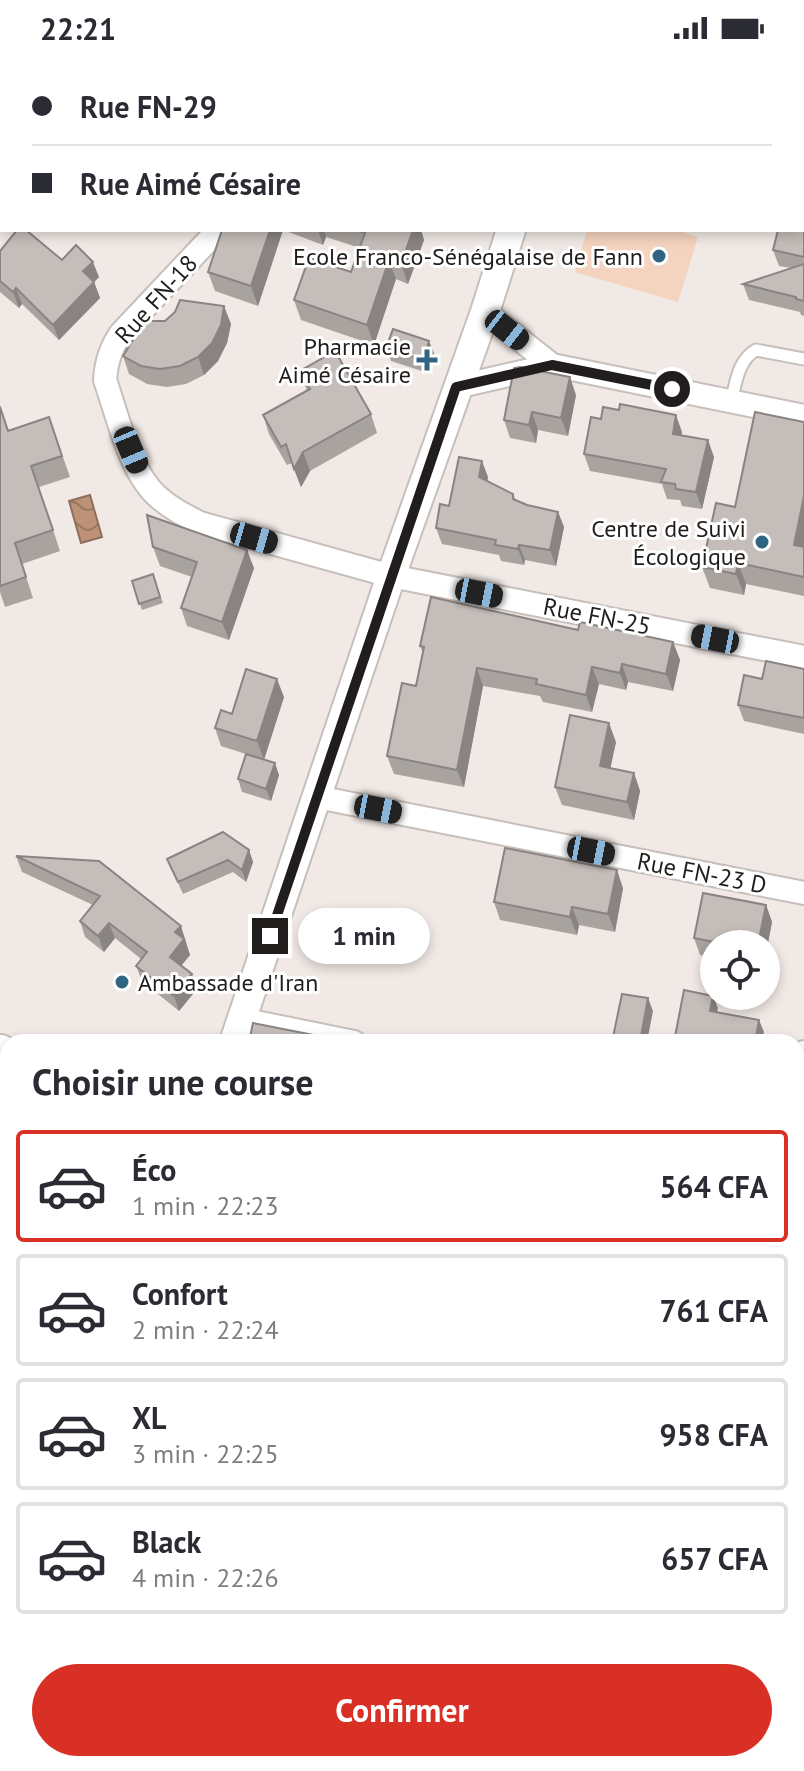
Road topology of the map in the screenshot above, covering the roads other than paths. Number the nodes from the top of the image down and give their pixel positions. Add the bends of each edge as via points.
1 (216, 232) edge
2 (510, 232) edge
3 (485, 312) junction
4 (804, 359) edge
5 (552, 365) junction
6 (456, 387) junction
7 (731, 401) junction
8 (804, 416) edge
9 (391, 576) junction
10 (804, 657) edge
11 (317, 797) junction
12 (804, 893) edge
13 (238, 1031) edge
14 (270, 1034) edge

1 - 9 street, Rue FN-18 via 113,344 105,380 140,472 156,496 200,523
2 - 3 street
3 - 5 street
3 - 6 street
4 - 7 lane via 756,350 748,354
5 - 6 street
5 - 7 street
6 - 9 street
7 - 8 street
9 - 10 street, Rue FN-25
9 - 11 street
11 - 12 street, Rue FN-23 D
11 - 13 street
13 - 14 street

